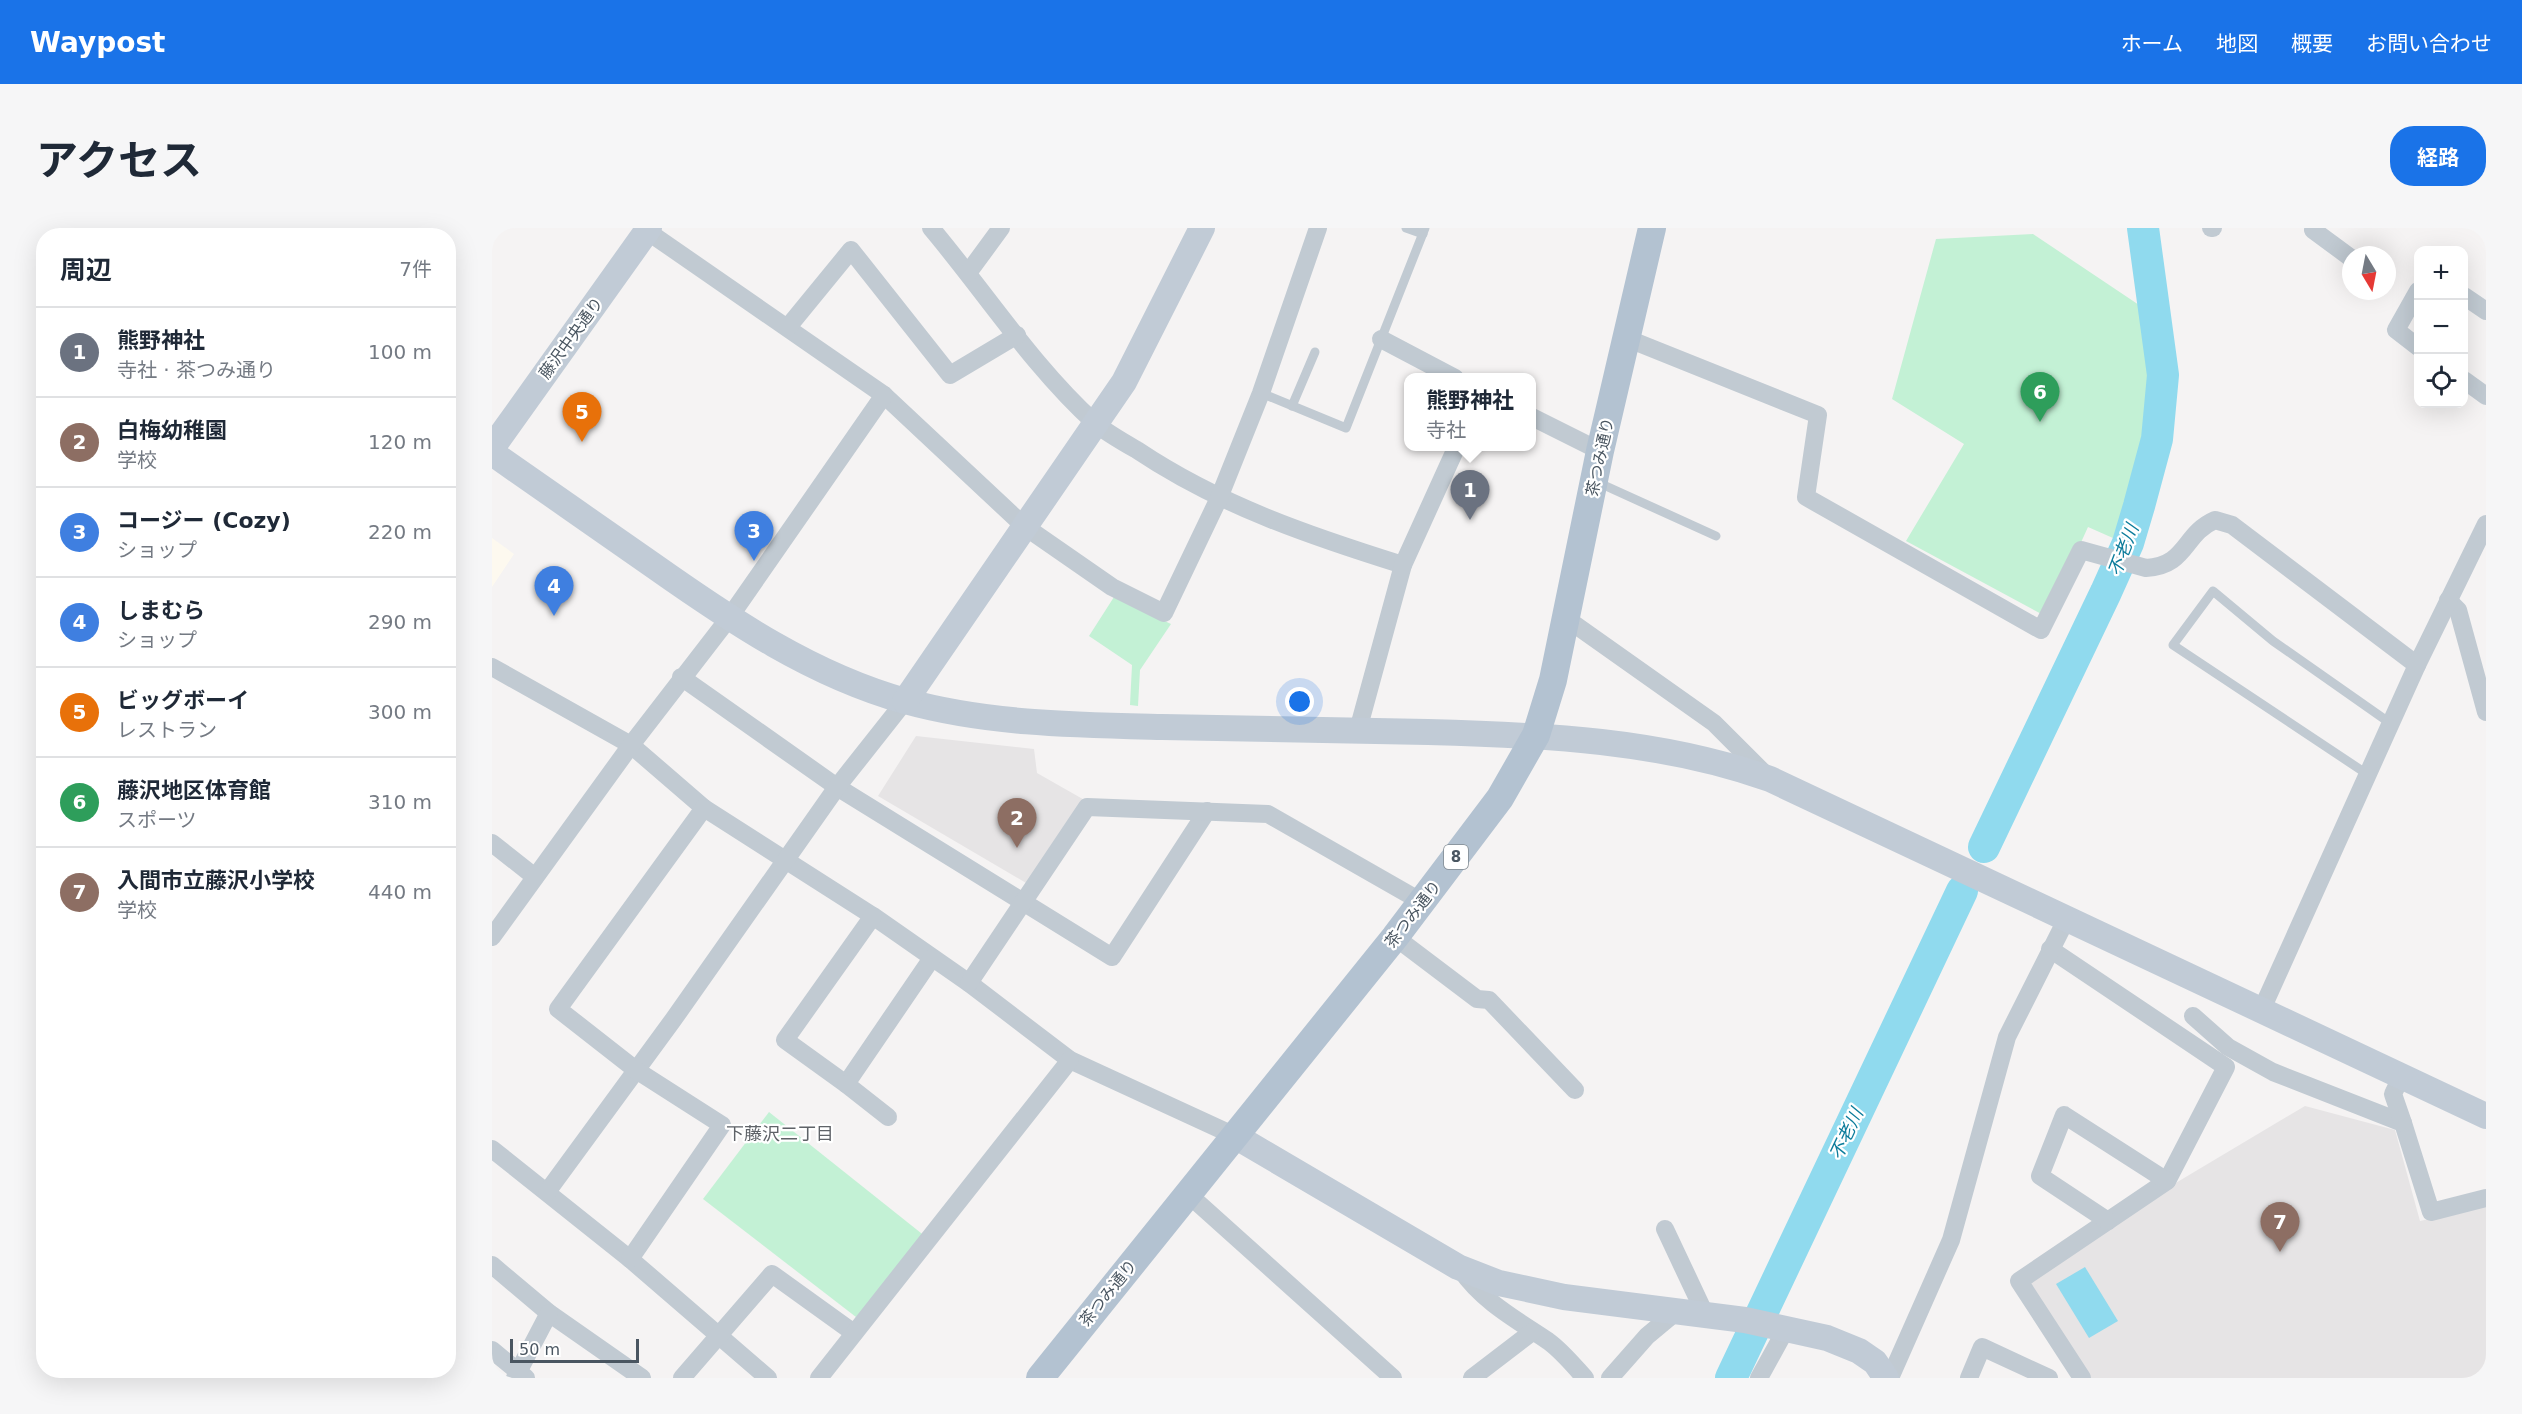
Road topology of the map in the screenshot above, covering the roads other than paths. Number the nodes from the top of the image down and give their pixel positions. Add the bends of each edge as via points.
1 (931, 228) edge
2 (1000, 228) edge
3 (1202, 228) edge
4 (1318, 228) edge
5 (1406, 228) edge
6 (1652, 228) edge
7 (2314, 228) edge
8 (648, 230) edge
9 (1424, 231) edge
10 (2342, 251) edge
11 (968, 273) junction
12 (2414, 298) edge
13 (2468, 299) edge
14 (2486, 311) edge
15 (788, 327) junction
16 (1017, 335) junction
17 (1626, 338) junction
18 (1381, 339) junction
19 (2414, 344) edge
20 (1315, 352) dead end
21 (1446, 373) edge
22 (2468, 383) edge
23 (1261, 393) junction
24 (884, 395) junction
25 (2486, 396) edge
26 (1292, 406) junction
27 (1536, 419) edge
28 (1096, 423) junction
29 (492, 447) edge
30 (1455, 451) edge
31 (1600, 452) junction
32 (492, 453) edge
33 (1595, 481) junction
34 (1219, 498) junction
35 (2486, 524) edge
36 (1024, 526) junction
37 (1716, 536) dead end
38 (1403, 565) junction
39 (2448, 600) junction
40 (729, 618) junction
41 (1567, 619) junction
42 (2417, 665) junction
43 (492, 667) edge
44 (681, 677) junction
45 (904, 701) junction
46 (2486, 712) edge
47 (2390, 723) junction
48 (1359, 730) junction
49 (1536, 735) junction
50 (631, 745) junction
51 (2367, 774) junction
52 (1770, 779) junction
53 (837, 787) junction
54 (704, 808) junction
55 (1207, 811) junction
56 (492, 843) edge
57 (785, 858) junction
58 (535, 877) junction
59 (1024, 902) junction
60 (1422, 902) junction
61 (873, 916) junction
62 (2067, 918) junction
63 (494, 929) edge
64 (1395, 937) junction
65 (2050, 949) junction
66 (932, 958) junction
67 (969, 983) junction
68 (2262, 1009) junction
69 (2193, 1016) dead end
70 (1070, 1060) junction
71 (636, 1070) junction
72 (2402, 1075) junction
73 (846, 1084) junction
74 (1575, 1090) dead end
75 (2486, 1116) edge
76 (888, 1117) dead end
77 (2403, 1123) junction
78 (1235, 1136) junction
79 (492, 1149) edge
80 (2167, 1181) junction
81 (547, 1192) junction
82 (1188, 1194) junction
83 (2486, 1198) edge
84 (2108, 1221) junction
85 (1665, 1229) dead end
86 (630, 1259) junction
87 (492, 1265) edge
88 (1458, 1267) junction
89 (1677, 1311) junction
90 (549, 1313) junction
91 (1705, 1314) junction
92 (1786, 1329) junction
93 (1532, 1332) junction
94 (854, 1333) junction
95 (717, 1335) junction
96 (492, 1350) edge
97 (520, 1376) edge
98 (2079, 1376) edge
99 (642, 1378) edge
100 (682, 1378) edge
101 (768, 1378) edge
102 (819, 1378) edge
103 (1041, 1378) edge
104 (1393, 1378) edge
105 (1472, 1378) edge
106 (1585, 1378) edge
107 (1610, 1378) edge
108 (1759, 1378) edge
109 (1888, 1378) edge
110 (1969, 1378) edge
111 (2049, 1378) edge

1 - 11 street
2 - 11 street
3 - 28 street via 1124,382
4 - 23 street
5 - 9 lane
6 - 17 main road, 茶つみ通り / 8
7 - 10 street
8 - 15 street
8 - 29 street, 藤沢中央通り
9 - 18 lane
11 - 16 street
12 - 19 street via 2396,330
13 - 14 street
15 - 16 street via 851,250 950,375
15 - 24 street
16 - 28 street
17 - 31 main road, 茶つみ通り / 8
17 - 42 street via 1818,415 1806,497 2041,630 2081,550 2146,568 2156,567 2177,558 2201,526 2215,520 2232,525
18 - 21 street
18 - 26 lane via 1346,428
20 - 26 lane
22 - 25 street
23 - 26 lane
23 - 34 street
24 - 36 street
24 - 40 street
27 - 31 street
28 - 34 street via 1178,478
28 - 36 street
30 - 38 street
31 - 33 main road, 茶つみ通り / 8
32 - 40 street
33 - 37 lane
33 - 41 main road, 茶つみ通り / 8
34 - 36 street via 1164,614 1112,587
34 - 38 street via 1315,537
35 - 39 street
36 - 45 street
38 - 48 street
39 - 42 street
39 - 46 street via 2458,610
40 - 44 street
40 - 45 street via 819,669
41 - 49 main road, 茶つみ通り / 8
41 - 52 street via 1714,723
42 - 47 street
43 - 50 street
44 - 50 street
44 - 53 street
45 - 48 street via 1004,720
45 - 53 street
47 - 51 street
47 - 51 lane via 2273,641 2213,591 2173,645
48 - 49 street
49 - 52 street via 1662,750 1728,764
49 - 60 main road, 茶つみ通り / 8 via 1500,798
50 - 54 street
50 - 58 street
51 - 68 street
52 - 62 street
53 - 57 street
53 - 59 street
54 - 57 street
54 - 71 street via 558,1009
55 - 59 street via 1087,807
55 - 59 street via 1112,957
55 - 60 street via 1268,814
56 - 58 street
57 - 61 street
57 - 71 street
58 - 63 street
59 - 67 street
60 - 64 main road, 茶つみ通り / 8
61 - 66 street
61 - 73 street via 785,1040
62 - 65 street
62 - 68 street
64 - 74 street via 1477,999 1489,1000
64 - 78 main road, 茶つみ通り / 8
65 - 80 street via 2226,1067
65 - 109 street via 2007,1037 1951,1240
66 - 67 street
66 - 73 street
67 - 70 street
68 - 72 street
69 - 77 street via 2228,1047 2273,1072
70 - 78 street
70 - 94 street
71 - 81 street
71 - 86 street via 722,1125
72 - 75 street
72 - 77 street via 2393,1094
73 - 76 street
77 - 83 street via 2431,1212
78 - 82 main road, 茶つみ通り / 8
78 - 88 street
79 - 81 street
80 - 84 street
80 - 84 street via 2064,1115 2040,1176
81 - 86 street
82 - 103 main road, 茶つみ通り / 8
82 - 104 street
84 - 98 street via 2019,1281
85 - 91 street
86 - 95 street
87 - 90 street
88 - 89 street via 1528,1291
88 - 93 street via 1469,1282
89 - 91 street
89 - 107 street via 1647,1336
90 - 97 street
90 - 99 street
91 - 92 street
92 - 108 street
92 - 109 street via 1827,1338 1859,1351
93 - 105 street
93 - 106 street via 1550,1342
94 - 95 street via 772,1274
94 - 102 street
95 - 100 street
95 - 101 street
96 - 97 street
110 - 111 street via 1982,1347

